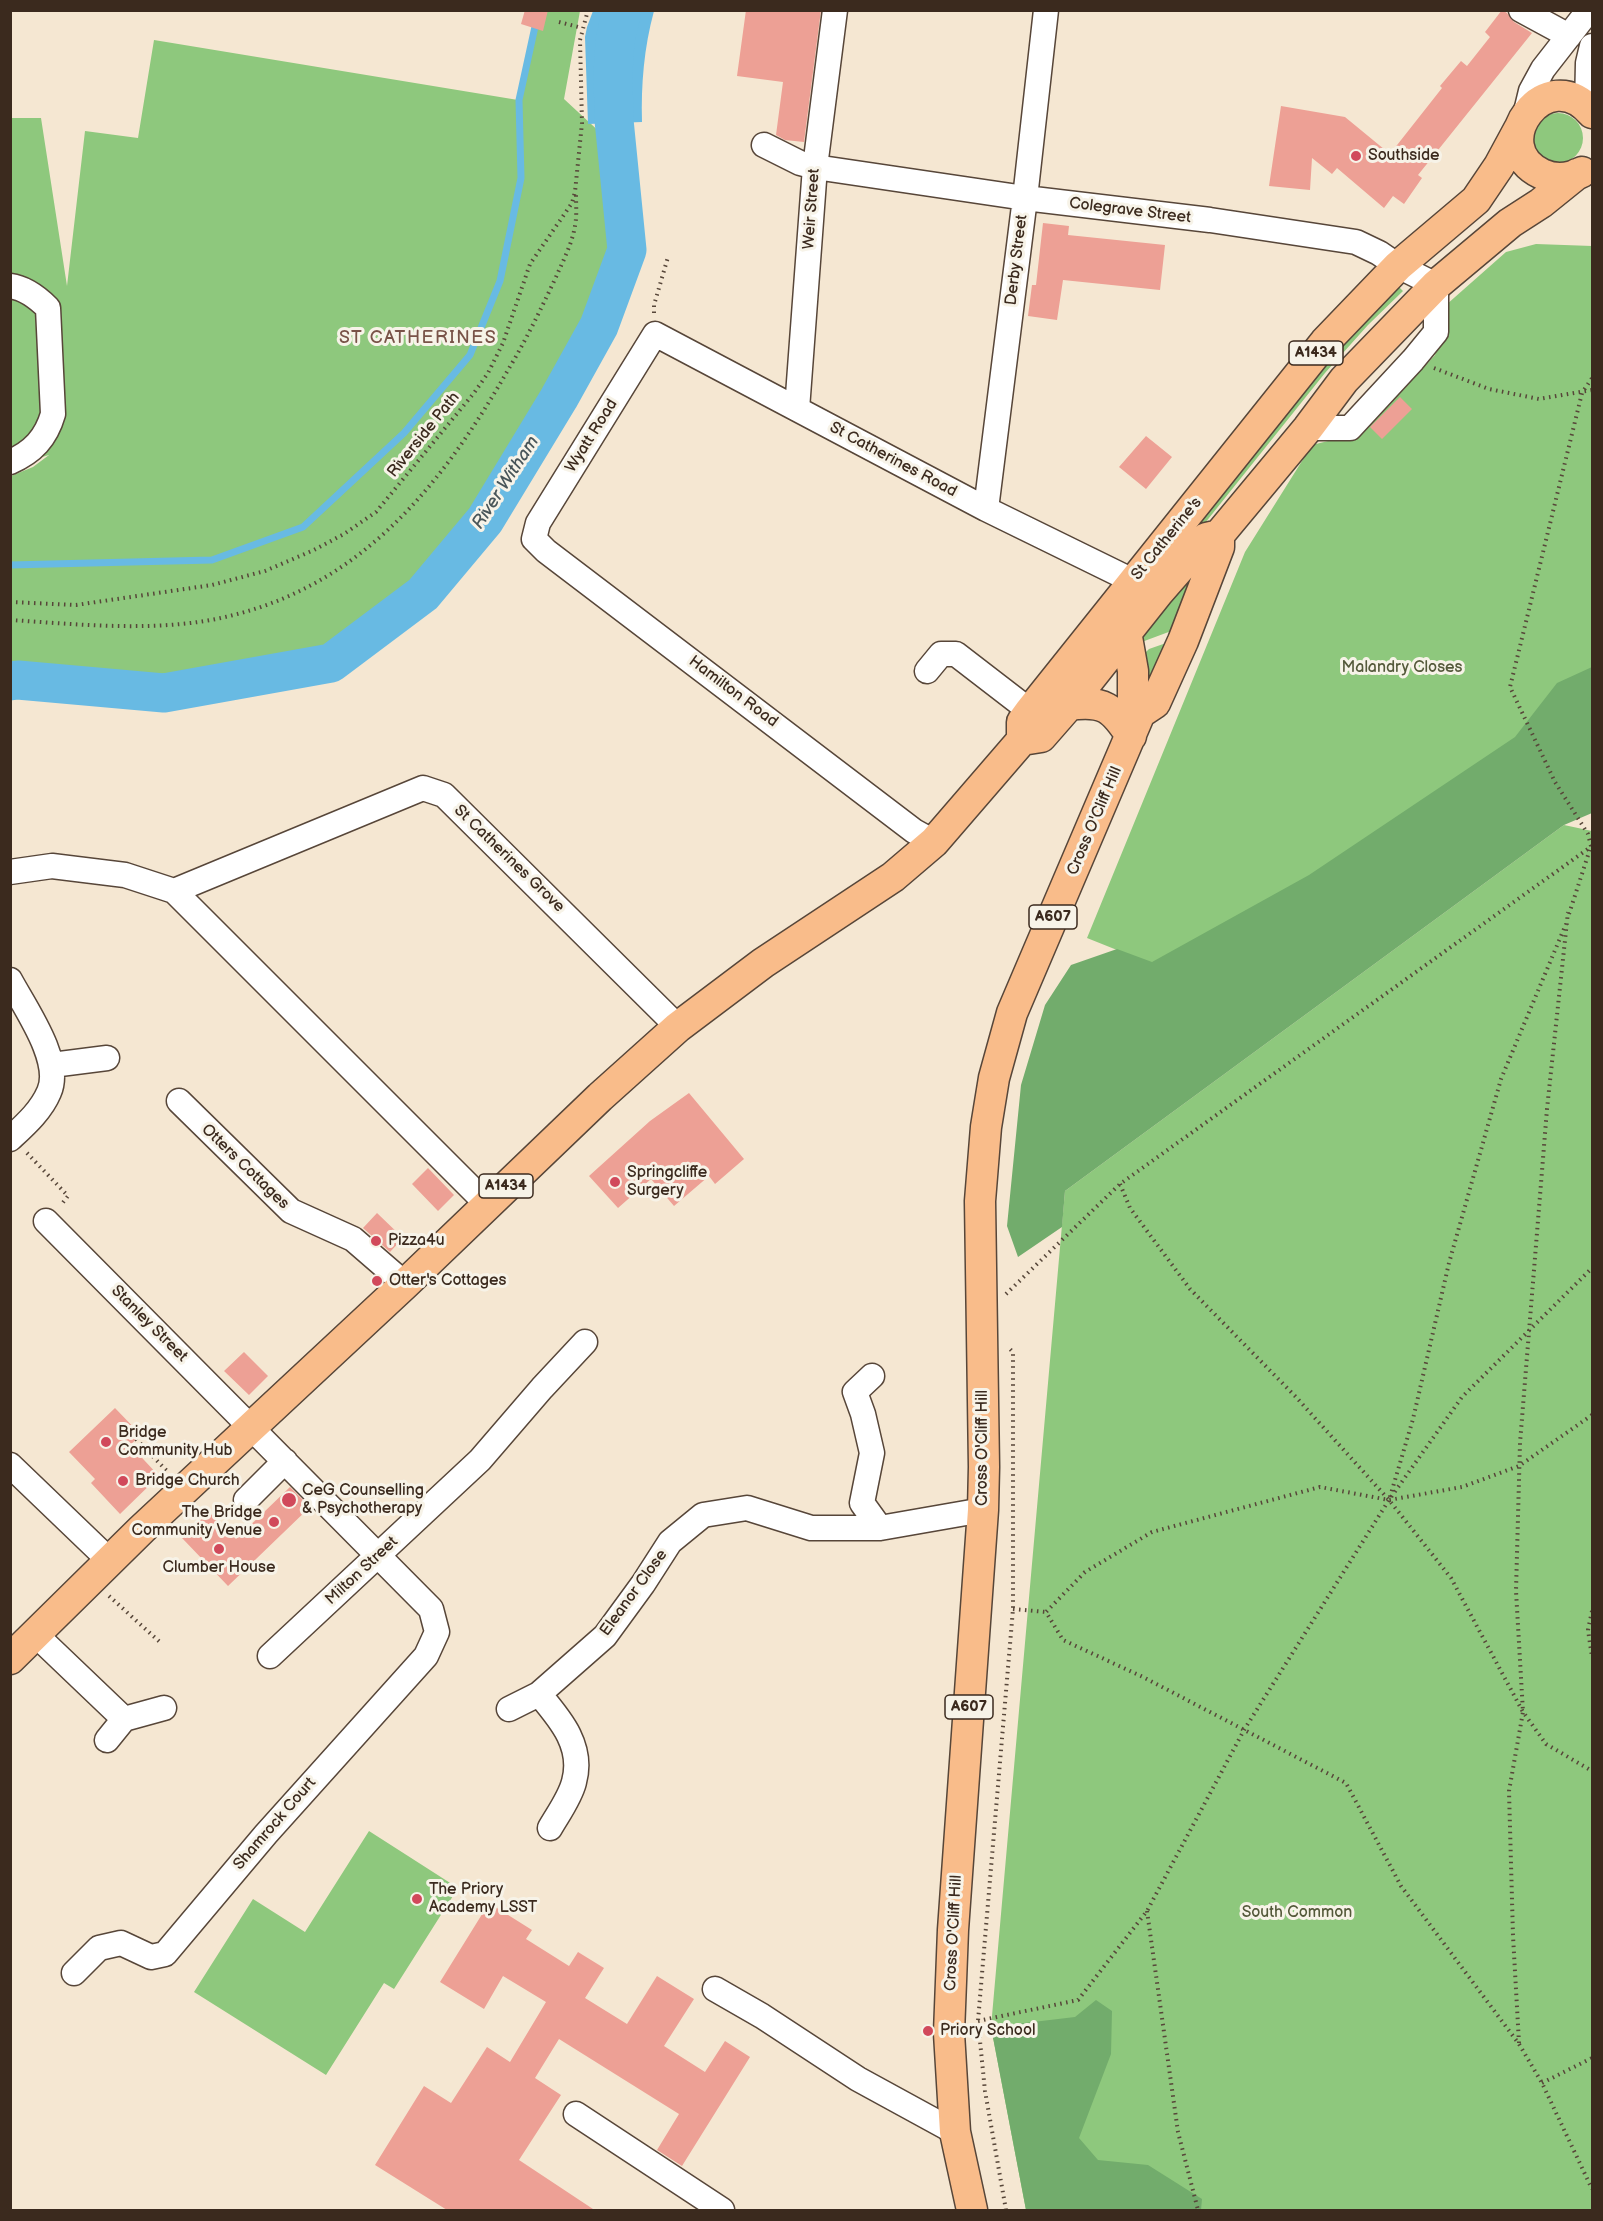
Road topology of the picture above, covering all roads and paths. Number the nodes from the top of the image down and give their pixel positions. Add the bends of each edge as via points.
1 (588, 10) edge
2 (836, 10) edge
3 (1046, 10) edge
4 (1521, 10) edge
5 (1588, 11) edge
6 (559, 22) dead end
7 (582, 28) junction
8 (1569, 36) junction
9 (1593, 46) edge
10 (1590, 110) edge
11 (1522, 123) junction
12 (764, 145) dead end
13 (1588, 165) edge
14 (815, 167) junction
15 (576, 182) junction
16 (1026, 198) junction
17 (668, 257) dead end
18 (1398, 266) junction
19 (1436, 285) junction
20 (10, 286) edge
21 (655, 334) junction
22 (1413, 360) junction
23 (1593, 378) edge
24 (1593, 390) edge
25 (1582, 393) junction
26 (797, 409) junction
27 (1308, 428) junction
28 (10, 462) edge
29 (986, 509) junction
30 (1219, 535) junction
31 (534, 539) joint
32 (1129, 586) junction
33 (10, 602) edge
34 (10, 620) edge
35 (1126, 632) junction
36 (927, 671) dead end
37 (1069, 705) junction
38 (1030, 711) junction
39 (1136, 724) junction
40 (1022, 740) junction
41 (934, 842) junction
42 (1592, 847) edge
43 (10, 872) edge
44 (174, 891) junction
45 (1569, 912) dead end
46 (1568, 919) junction
47 (10, 980) edge
48 (678, 1027) junction
49 (107, 1058) dead end
50 (52, 1065) junction
51 (179, 1101) dead end
52 (11, 1138) edge
53 (1120, 1184) junction
54 (487, 1204) junction
55 (46, 1221) joint
56 (1593, 1268) edge
57 (405, 1284) junction
58 (982, 1317) junction
59 (1530, 1329) junction
60 (585, 1342) dead end
61 (872, 1376) dead end
62 (1593, 1415) edge
63 (251, 1427) junction
64 (136, 1439) dead end
65 (285, 1461) junction
66 (10, 1465) edge
67 (1519, 1466) junction
68 (186, 1489) junction
69 (246, 1500) dead end
70 (1389, 1500) junction
71 (983, 1510) junction
72 (880, 1528) junction
73 (379, 1556) junction
74 (101, 1570) junction
75 (431, 1609) joint
76 (1013, 1609) junction
77 (1593, 1611) edge
78 (1046, 1612) junction
79 (35, 1634) junction
80 (162, 1644) dead end
81 (270, 1656) dead end
82 (1593, 1657) edge
83 (10, 1659) edge
84 (539, 1694) junction
85 (164, 1708) dead end
86 (509, 1709) dead end
87 (1523, 1712) junction
88 (124, 1719) junction
89 (1244, 1730) junction
90 (107, 1740) dead end
91 (1593, 1771) edge
92 (550, 1828) dead end
93 (1147, 1911) junction
94 (74, 1974) dead end
95 (715, 1989) dead end
96 (978, 2021) junction
97 (1519, 2044) junction
98 (1593, 2058) edge
99 (1542, 2083) junction
100 (576, 2114) dead end
101 (955, 2132) junction
102 (1593, 2189) edge
103 (722, 2211) edge
104 (972, 2211) edge
105 (1006, 2211) edge
106 (1198, 2211) edge

1 - 7 path, Riverside Path
2 - 14 street, Weir Street
3 - 16 street, Derby Street
4 - 8 street
5 - 8 street
6 - 7 path
7 - 15 path, Riverside Path via 582,123
8 - 11 street via 1531,91
9 - 10 street via 1588,63
10 - 11 main road, A1434 via 1572,98 1554,97 1537,103
11 - 13 main road, A1434 via 1521,152 1536,171 1558,178
11 - 18 main road, St Catherine's / A1434 via 1476,200
12 - 14 street, Colegrave Street
13 - 19 main road, St Catherine's / A1434
14 - 16 street, Colegrave Street
14 - 26 street, Weir Street
15 - 33 path, Riverside Path via 567,212 530,264 503,343 488,373 376,512 314,550 266,571 212,585 76,605
15 - 34 path via 575,226 568,248 518,353 488,405 454,457 421,497 358,554 290,596 206,621 129,625
16 - 18 street, Colegrave Street via 1356,242
16 - 29 street, Derby Street
17 - 21 path via 654,305
18 - 19 street, Colegrave Street
18 - 32 main road, St Catherine's / A1434 via 1325,342
19 - 22 street via 1436,332
19 - 27 main road, St Catherine's / A1434 via 1344,380
20 - 28 street via 38,298 48,308 53,414 39,444
21 - 26 street, St Catherines Road
21 - 31 street, Wyatt Road via 538,523
22 - 25 path via 1489,389 1539,399
22 - 27 street via 1350,428
23 - 25 path
24 - 25 path
25 - 42 path via 1510,687 1555,782
26 - 29 street, St Catherines Road
27 - 30 main road, St Catherine's / A1434
29 - 32 street, St Catherines Road
30 - 35 main road, St Catherine's / A1434 via 1206,538
30 - 39 main road, St Catherine's / A607 via 1219,546 1183,641 1155,703
31 - 41 street, Hamilton Road via 914,831
32 - 35 main road via 1124,604
32 - 38 main road, St Catherine's / A1434
35 - 37 main road, St Catherine's / A1434
35 - 39 main road
36 - 38 street via 941,654 956,654
37 - 39 main road via 1095,703
37 - 40 main road, St Catherine's / A1434 via 1041,736
38 - 40 main road, St Catherine's / A1434 via 1022,722
39 - 58 main road, Cross O'Cliff Hill / A607 via 1000,1049 986,1127 980,1201
40 - 41 main road, A1434
41 - 48 main road, A1434 via 893,877 763,963
42 - 46 path
42 - 53 path
43 - 44 street via 52,866 125,874
44 - 48 street, St Catherines Grove via 423,788 444,795
44 - 54 street
45 - 46 path
46 - 59 path via 1547,1109
46 - 70 path via 1501,1079
47 - 50 street
48 - 54 main road, A1434
49 - 50 street
50 - 52 street via 50,1091 35,1115
51 - 57 street, Otters Cottages via 291,1211 353,1239
52 - 55 path via 68,1197
53 - 58 path
53 - 70 path via 1130,1208 1190,1289
54 - 57 main road, A1434
55 - 63 street, Stanley Street
56 - 59 path
57 - 63 main road, A1434
58 - 71 main road, Cross O'Cliff Hill / A607
58 - 76 path via 1013,1352
59 - 67 path
59 - 70 path via 1462,1396
60 - 73 street, Milton Street via 480,1460
61 - 72 street via 855,1392 872,1453 862,1503
62 - 67 path
63 - 65 street, Stanley Street
63 - 68 main road, A1434
64 - 68 path
65 - 69 street
65 - 73 street, Stanley Street
66 - 74 street
67 - 70 path via 1462,1487
67 - 87 path via 1516,1591
68 - 74 main road, A1434
70 - 78 path via 1320,1487 1152,1532 1085,1572
70 - 87 path via 1451,1578
70 - 89 path
71 - 72 street, Eleanor Close
71 - 101 main road, Cross O'Cliff Hill / A607 via 953,1930 949,2034
72 - 84 street, Eleanor Close via 811,1528 747,1508 703,1515 670,1542 605,1636
73 - 75 street, Stanley Street
73 - 81 street, Milton Street
74 - 79 main road, A1434
74 - 80 path
75 - 94 street, Shamrock Court via 437,1632 426,1656 266,1834 165,1954 151,1957 121,1943 99,1948
76 - 78 path
76 - 96 path
77 - 82 path via 1588,1630
78 - 89 path via 1063,1640
79 - 83 main road, A1434
79 - 88 street
84 - 86 street, Eleanor Close
84 - 92 street via 564,1725 575,1749 574,1783
85 - 88 street
87 - 91 path via 1546,1744
87 - 97 path via 1509,1791
88 - 90 street
89 - 93 path
89 - 97 path via 1346,1783 1401,1886
93 - 96 path via 1078,2000
93 - 106 path via 1178,2132
95 - 101 street via 858,2079
96 - 105 path via 984,2091
97 - 99 path
98 - 99 path
99 - 102 path
100 - 103 street
101 - 104 main road, Cross O'Cliff Hill / A607

